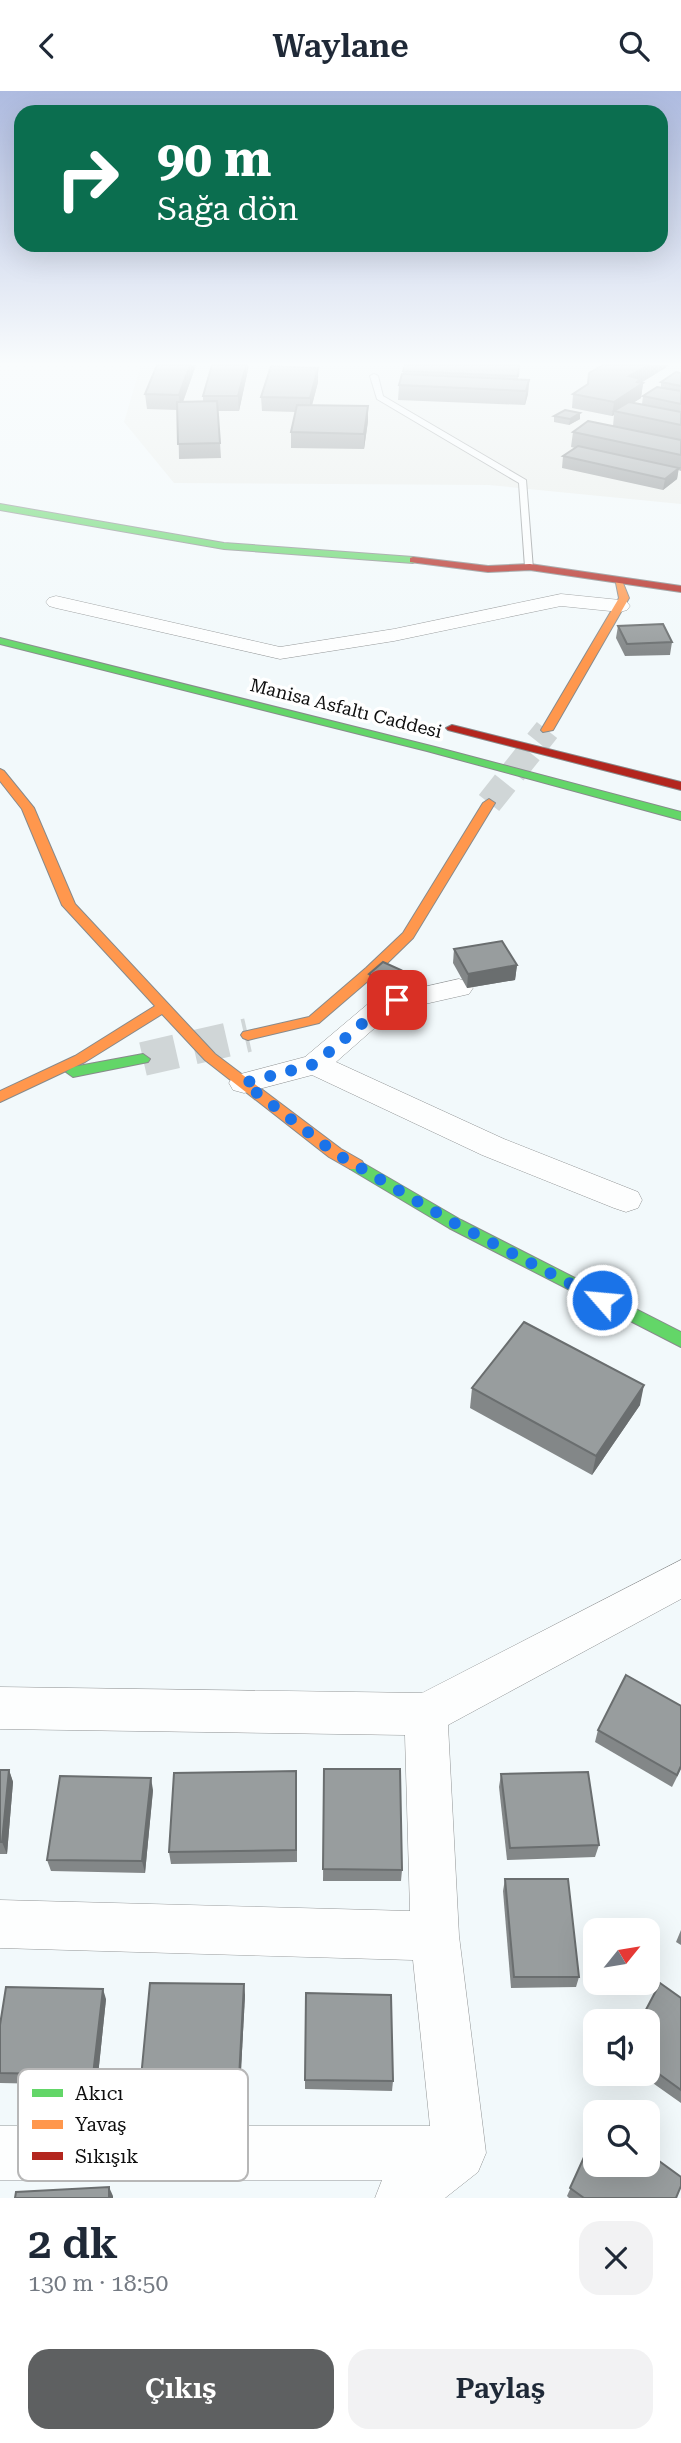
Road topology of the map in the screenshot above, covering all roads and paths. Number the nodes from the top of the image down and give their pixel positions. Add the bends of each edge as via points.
1 (492, 463) edge
2 (0, 507) edge
3 (530, 567) junction
4 (618, 580) junction
5 (681, 589) edge
6 (56, 602) dead end
7 (620, 606) junction
8 (0, 641) edge
9 (431, 723) dead end
10 (547, 730) tunnel mouth
11 (0, 773) edge
12 (681, 786) edge
13 (489, 803) tunnel mouth
14 (681, 816) edge
15 (459, 988) dead end
16 (163, 1007) junction
17 (248, 1035) tunnel mouth
18 (143, 1059) tunnel mouth
19 (315, 1064) junction
20 (40, 1078) junction
21 (244, 1083) junction
22 (0, 1097) edge
23 (626, 1200) dead end
24 (681, 1340) edge
25 (681, 1578) edge
26 (0, 1708) edge
27 (426, 1714) junction
28 (0, 1924) edge
29 (435, 1936) junction
30 (0, 2153) edge
31 (18, 2153) edge
32 (248, 2153) edge
33 (459, 2153) junction
34 (402, 2198) edge

1 - 3 lane via 523,482
2 - 3 main road via 224,546 488,569
3 - 4 main road
4 - 5 main road
4 - 7 main road via 625,598
6 - 7 street via 280,653 561,600
7 - 10 main road
8 - 14 main road, Manisa Asfaltı Caddesi
9 - 12 main road, Manisa Asfaltı Caddesi
11 - 16 main road via 28,808 69,905
13 - 17 main road via 408,935 381,962 314,1020
15 - 19 street via 385,1004
16 - 20 main road via 80,1059
16 - 21 main road via 210,1057
18 - 20 main road
19 - 21 street
19 - 23 street via 493,1147
20 - 22 main road
21 - 24 main road via 335,1153 443,1217
25 - 27 street
26 - 27 street
27 - 29 street
28 - 29 street
29 - 33 street
30 - 31 street
32 - 33 street
33 - 34 street

